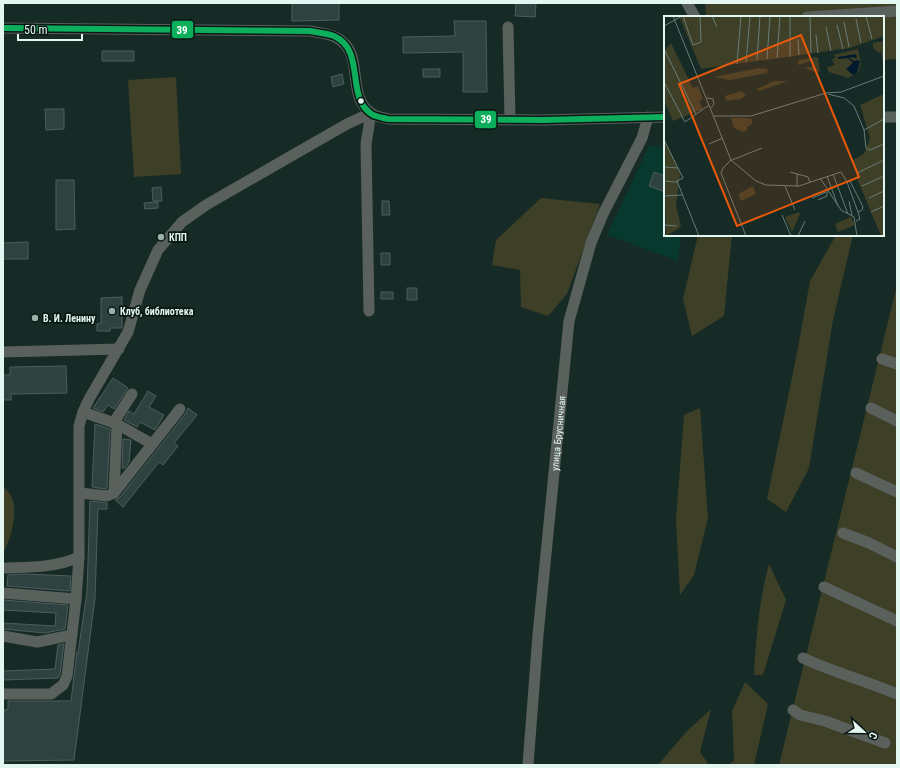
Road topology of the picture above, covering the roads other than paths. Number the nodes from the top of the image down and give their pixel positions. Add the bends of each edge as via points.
1 (687, 3) edge
2 (897, 11) edge
3 (694, 16) edge
4 (823, 16) edge
5 (508, 27) dead end
6 (3, 28) edge
7 (371, 114) junction
8 (648, 117) junction
9 (664, 117) edge
10 (884, 117) edge
11 (897, 117) edge
12 (510, 119) junction
13 (369, 311) dead end
14 (119, 349) junction
15 (3, 352) edge
16 (882, 359) dead end
17 (897, 364) edge
18 (132, 394) dead end
19 (871, 408) dead end
20 (180, 409) dead end
21 (83, 412) junction
22 (897, 421) edge
23 (115, 423) junction
24 (152, 444) junction
25 (856, 473) dead end
26 (897, 492) edge
27 (80, 493) junction
28 (114, 493) junction
29 (843, 534) dead end
30 (78, 557) junction
31 (897, 557) edge
32 (3, 568) edge
33 (824, 587) dead end
34 (3, 593) edge
35 (76, 599) junction
36 (897, 621) edge
37 (72, 635) junction
38 (3, 636) edge
39 (802, 658) dead end
40 (3, 694) edge
41 (897, 694) edge
42 (793, 710) dead end
43 (885, 743) dead end
44 (528, 765) edge

1 - 3 street
2 - 4 street
5 - 12 street
6 - 7 street via 326,33 344,43 350,51 359,98
7 - 12 street via 388,119
7 - 13 street via 366,144
7 - 14 street via 346,124 206,205 182,222 158,250 140,290 128,332
8 - 9 street
8 - 12 street
8 - 44 street, улица Брусничная via 642,138 591,243 570,321 538,627
10 - 11 street
14 - 15 street
14 - 21 street
16 - 17 street
18 - 23 street
19 - 22 street
20 - 24 street
21 - 23 street
21 - 27 street via 79,426
23 - 24 street
23 - 28 street
24 - 28 street
25 - 26 street
27 - 28 street via 107,496
27 - 30 street
29 - 31 street
30 - 32 street via 67,563 51,566
30 - 35 street
33 - 36 street
34 - 35 street
35 - 37 street
37 - 38 street via 37,642
37 - 40 street via 67,676 63,685 50,694
39 - 41 street
42 - 43 street via 800,715 825,721

